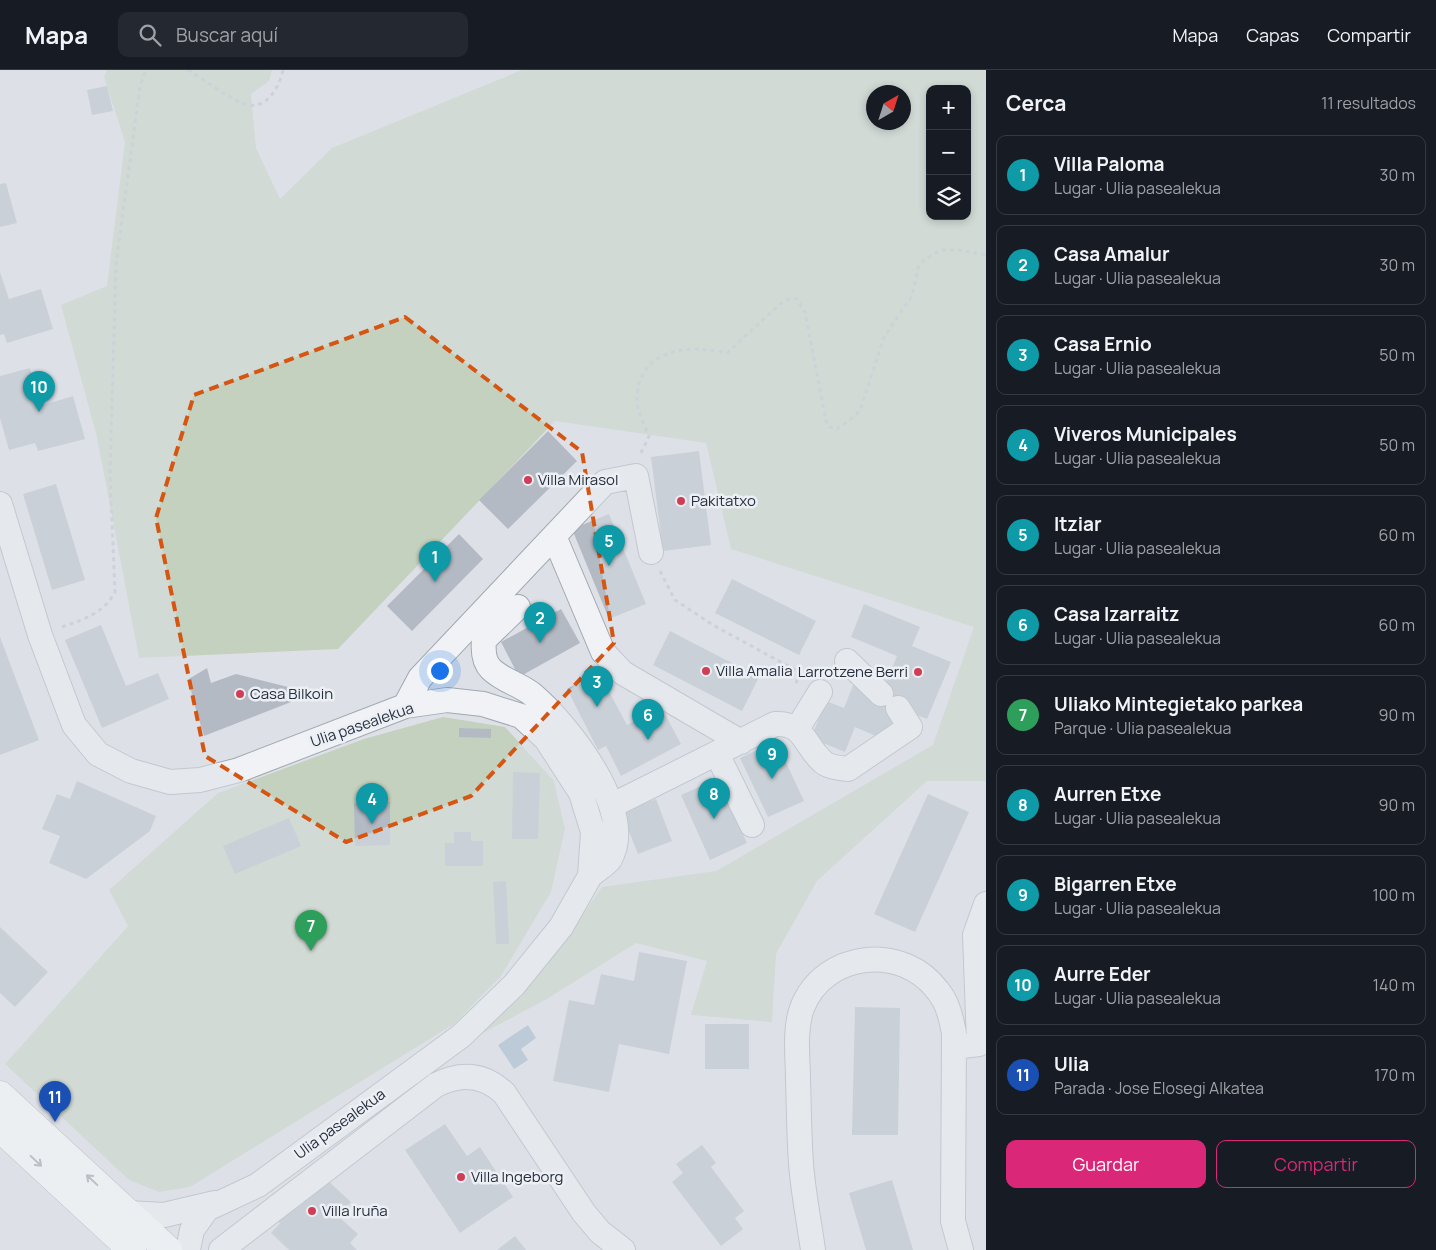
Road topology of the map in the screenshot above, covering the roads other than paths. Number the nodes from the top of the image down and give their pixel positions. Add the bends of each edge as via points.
1 (0, 504) edge
2 (554, 536) junction
3 (651, 552) road end
4 (518, 608) dead end
5 (847, 661) dead end
6 (820, 692) dead end
7 (405, 706) junction
8 (797, 729) junction
9 (741, 742) junction
10 (717, 754) junction
11 (612, 805) junction
12 (752, 825) dead end
13 (590, 876) junction
14 (986, 904) edge
15 (954, 1047) junction
16 (0, 1095) edge
17 (0, 1128) edge
18 (219, 1202) junction
19 (151, 1239) edge
20 (188, 1250) edge
21 (221, 1250) edge
22 (622, 1250) edge
23 (813, 1250) edge
24 (961, 1250) edge

1 - 7 street, Ulia pasealekua via 40,635 74,725 98,754 131,771 170,782 200,780 239,770
2 - 3 street via 605,482 636,476
2 - 7 street via 420,678
2 - 9 street via 603,652 623,673
4 - 11 street via 484,640 482,652 489,668 531,693 559,719 601,780
5 - 8 street via 890,701 910,727 848,769 823,763
6 - 8 street
7 - 13 street, Ulia pasealekua via 447,700 483,704 520,716 546,739 581,793 593,832
8 - 9 street via 775,724
9 - 10 street
10 - 11 street
10 - 12 street
11 - 13 street via 615,840 610,860
13 - 18 street, Ulia pasealekua via 561,927 526,971 461,1036 258,1184
14 - 15 street via 975,935 979,1044
15 - 23 street via 951,1019 939,992 930,980 905,964 876,959 845,964 810,994 802,1008 797,1038 801,1164
15 - 24 street via 953,1220
19 -> 16 main road via 128,1213
17 -> 19 main road
18 - 19 street
18 - 20 street, Ulia pasealekua via 198,1218
21 - 22 street via 436,1085 466,1076 487,1080 504,1093 584,1214

